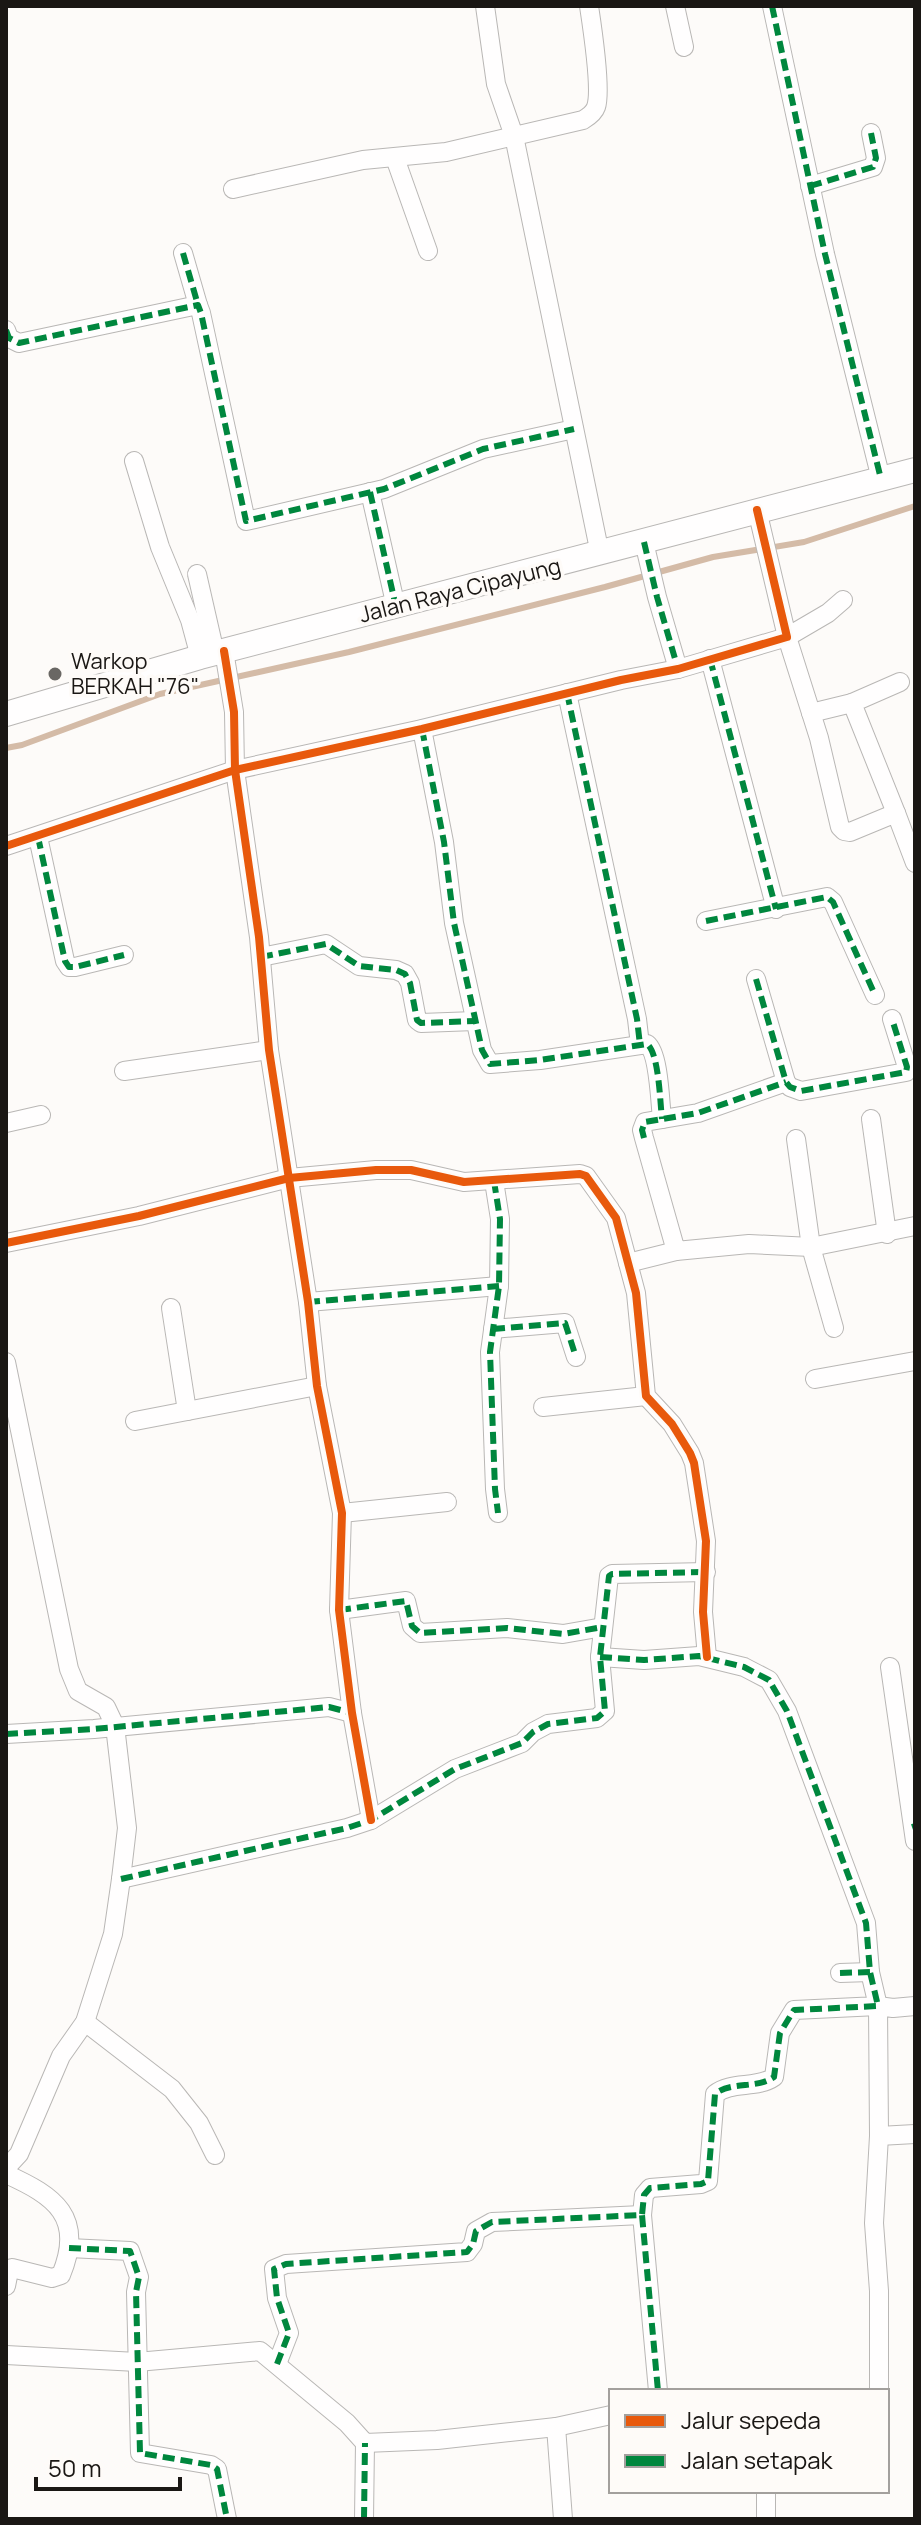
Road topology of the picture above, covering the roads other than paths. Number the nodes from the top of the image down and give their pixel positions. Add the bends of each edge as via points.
1 (485, 6) edge
2 (589, 6) edge
3 (675, 6) edge
4 (772, 6) edge
5 (684, 47) dead end
6 (871, 133) dead end
7 (514, 136) junction
8 (395, 158) junction
9 (810, 186) junction
10 (233, 189) dead end
11 (428, 251) dead end
12 (183, 253) dead end
13 (198, 305) junction
14 (6, 330) edge
15 (574, 429) junction
16 (134, 461) dead end
17 (915, 470) edge
18 (881, 479) junction
19 (370, 492) junction
20 (759, 517) junction
21 (646, 552) junction
22 (600, 554) junction
23 (197, 574) dead end
24 (843, 600) dead end
25 (396, 607) junction
26 (787, 637) junction
27 (217, 656) junction
28 (710, 659) junction
29 (678, 669) junction
30 (900, 682) dead end
31 (567, 693) junction
32 (852, 703) junction
33 (811, 713) junction
34 (6, 714) edge
35 (422, 729) junction
36 (235, 770) junction
37 (896, 813) junction
38 (38, 837) junction
39 (6, 846) edge
40 (915, 863) edge
41 (776, 909) junction
42 (706, 921) dead end
43 (124, 955) dead end
44 (261, 957) junction
45 (756, 979) dead end
46 (875, 995) dead end
47 (892, 1019) dead end
48 (475, 1021) junction
49 (640, 1045) junction
50 (269, 1050) junction
51 (124, 1071) dead end
52 (786, 1082) junction
53 (41, 1115) dead end
54 (662, 1119) junction
55 (871, 1119) dead end
56 (6, 1123) edge
57 (796, 1139) dead end
58 (289, 1178) junction
59 (494, 1181) junction
60 (915, 1226) edge
61 (887, 1234) junction
62 (6, 1243) edge
63 (811, 1247) junction
64 (676, 1251) junction
65 (628, 1263) junction
66 (499, 1286) junction
67 (308, 1302) junction
68 (171, 1308) dead end
69 (834, 1328) dead end
70 (493, 1329) junction
71 (576, 1357) dead end
72 (915, 1361) edge
73 (6, 1362) edge
74 (815, 1379) dead end
75 (317, 1386) junction
76 (646, 1396) junction
77 (543, 1407) dead end
78 (187, 1411) junction
79 (135, 1421) dead end
80 (447, 1502) dead end
81 (342, 1513) junction
82 (498, 1513) dead end
83 (706, 1572) junction
84 (339, 1610) junction
85 (603, 1627) junction
86 (600, 1657) junction
87 (707, 1657) junction
88 (890, 1667) dead end
89 (352, 1713) junction
90 (115, 1726) junction
91 (6, 1734) edge
92 (371, 1820) junction
93 (914, 1831) edge
94 (121, 1879) junction
95 (870, 1972) junction
96 (840, 1973) dead end
97 (878, 2006) junction
98 (915, 2006) edge
99 (85, 2022) junction
100 (915, 2134) edge
101 (879, 2136) junction
102 (215, 2155) dead end
103 (6, 2168) edge
104 (6, 2174) edge
105 (642, 2215) junction
106 (69, 2248) junction
107 (6, 2286) edge
108 (6, 2355) edge
109 (137, 2362) junction
110 (277, 2364) junction
111 (658, 2389) edge
112 (879, 2389) edge
113 (609, 2415) edge
114 (556, 2427) junction
115 (365, 2443) junction
116 (766, 2493) edge
117 (227, 2519) edge
118 (364, 2519) edge
119 (563, 2519) edge
120 (766, 2519) edge

1 - 7 street via 496,84
2 - 7 street via 597,105 583,120
3 - 5 street
4 - 9 street
6 - 9 street via 873,167
7 - 8 street
7 - 15 street
8 - 10 street via 363,160
8 - 11 street
9 - 18 street
12 - 13 street
13 - 14 street via 19,343
13 - 19 street via 246,521
15 - 19 street via 483,449
15 - 22 street
16 - 27 street via 160,547 190,620
17 - 18 main road, Jalan Raya Cipayung
18 - 20 main road, Jalan Raya Cipayung
19 - 25 street
20 - 21 main road, Jalan Raya Cipayung
20 - 26 street
21 - 22 main road, Jalan Raya Cipayung
21 - 29 street
22 - 25 main road, Jalan Raya Cipayung
23 - 27 street
24 - 26 street
25 - 27 main road, Jalan Raya Cipayung
26 - 28 street
26 - 33 street
27 - 34 main road, Jalan Raya Cipayung
27 - 36 street via 234,712
28 - 29 street
28 - 41 street
29 - 31 street
30 - 32 street
31 - 35 street
31 - 49 street
32 - 33 street
32 - 37 street
33 - 37 street via 840,827 850,832
35 - 36 street
35 - 48 street
36 - 38 street
36 - 44 street
37 - 40 street
38 - 39 street
38 - 43 street via 69,967
41 - 42 street
41 - 46 street via 827,897 833,902
44 - 48 street via 326,944 359,966 405,974 421,1023
44 - 50 street
45 - 52 street
47 - 52 street via 906,1072 801,1091
48 - 49 street via 490,1064
49 - 54 street via 652,1048
50 - 51 street
50 - 58 street
52 - 54 street via 698,1113
53 - 56 street
54 - 64 street via 645,1122 642,1130
55 - 61 street
57 - 63 street
58 - 59 street via 411,1170 464,1182
58 - 62 street
58 - 67 street
59 - 65 street via 586,1176 616,1218
59 - 66 street via 500,1219
60 - 61 street
61 - 63 street
63 - 64 street via 749,1244
63 - 69 street
64 - 65 street
65 - 76 street
66 - 67 street
66 - 70 street
67 - 75 street
68 - 78 street
70 - 71 street via 565,1323
70 - 82 street
72 - 74 street
73 - 90 street via 69,1669 78,1691 106,1707
75 - 78 street
75 - 81 street
76 - 77 street
76 - 83 street via 672,1424 694,1463
78 - 79 street
80 - 81 street
81 - 84 street
83 - 85 street via 612,1574
83 - 87 street
84 - 85 street via 406,1601 412,1626 420,1633 507,1628 563,1634
84 - 89 street
85 - 86 street
86 - 87 street
86 - 92 street via 605,1702 601,1715 548,1724 522,1743 455,1769
87 - 95 street via 769,1680 787,1711 866,1923
88 - 93 street
89 - 90 street via 329,1707
89 - 92 street
90 - 91 street
90 - 94 street via 127,1828
92 - 94 street
94 - 99 street via 113,1934
95 - 96 street
95 - 97 street
97 - 98 street
97 - 101 street
97 - 105 street via 794,2010 780,2033 774,2077 715,2094 708,2181 650,2188
99 - 102 street via 172,2089 199,2123
99 - 103 street via 61,2056 19,2154
100 - 101 street
101 - 112 street via 874,2223
104 - 106 street via 58,2205 66,2219
105 - 110 street via 492,2222 476,2231 467,2252 286,2264 274,2269 289,2333
105 - 111 street
106 - 107 street via 61,2275 52,2278 12,2268
106 - 109 street via 130,2251 139,2277
108 - 109 street
109 - 110 street via 260,2351
109 - 117 street via 140,2453 217,2469
110 - 115 street
113 - 114 street
114 - 115 street
114 - 119 street
115 - 118 street
116 - 120 street

